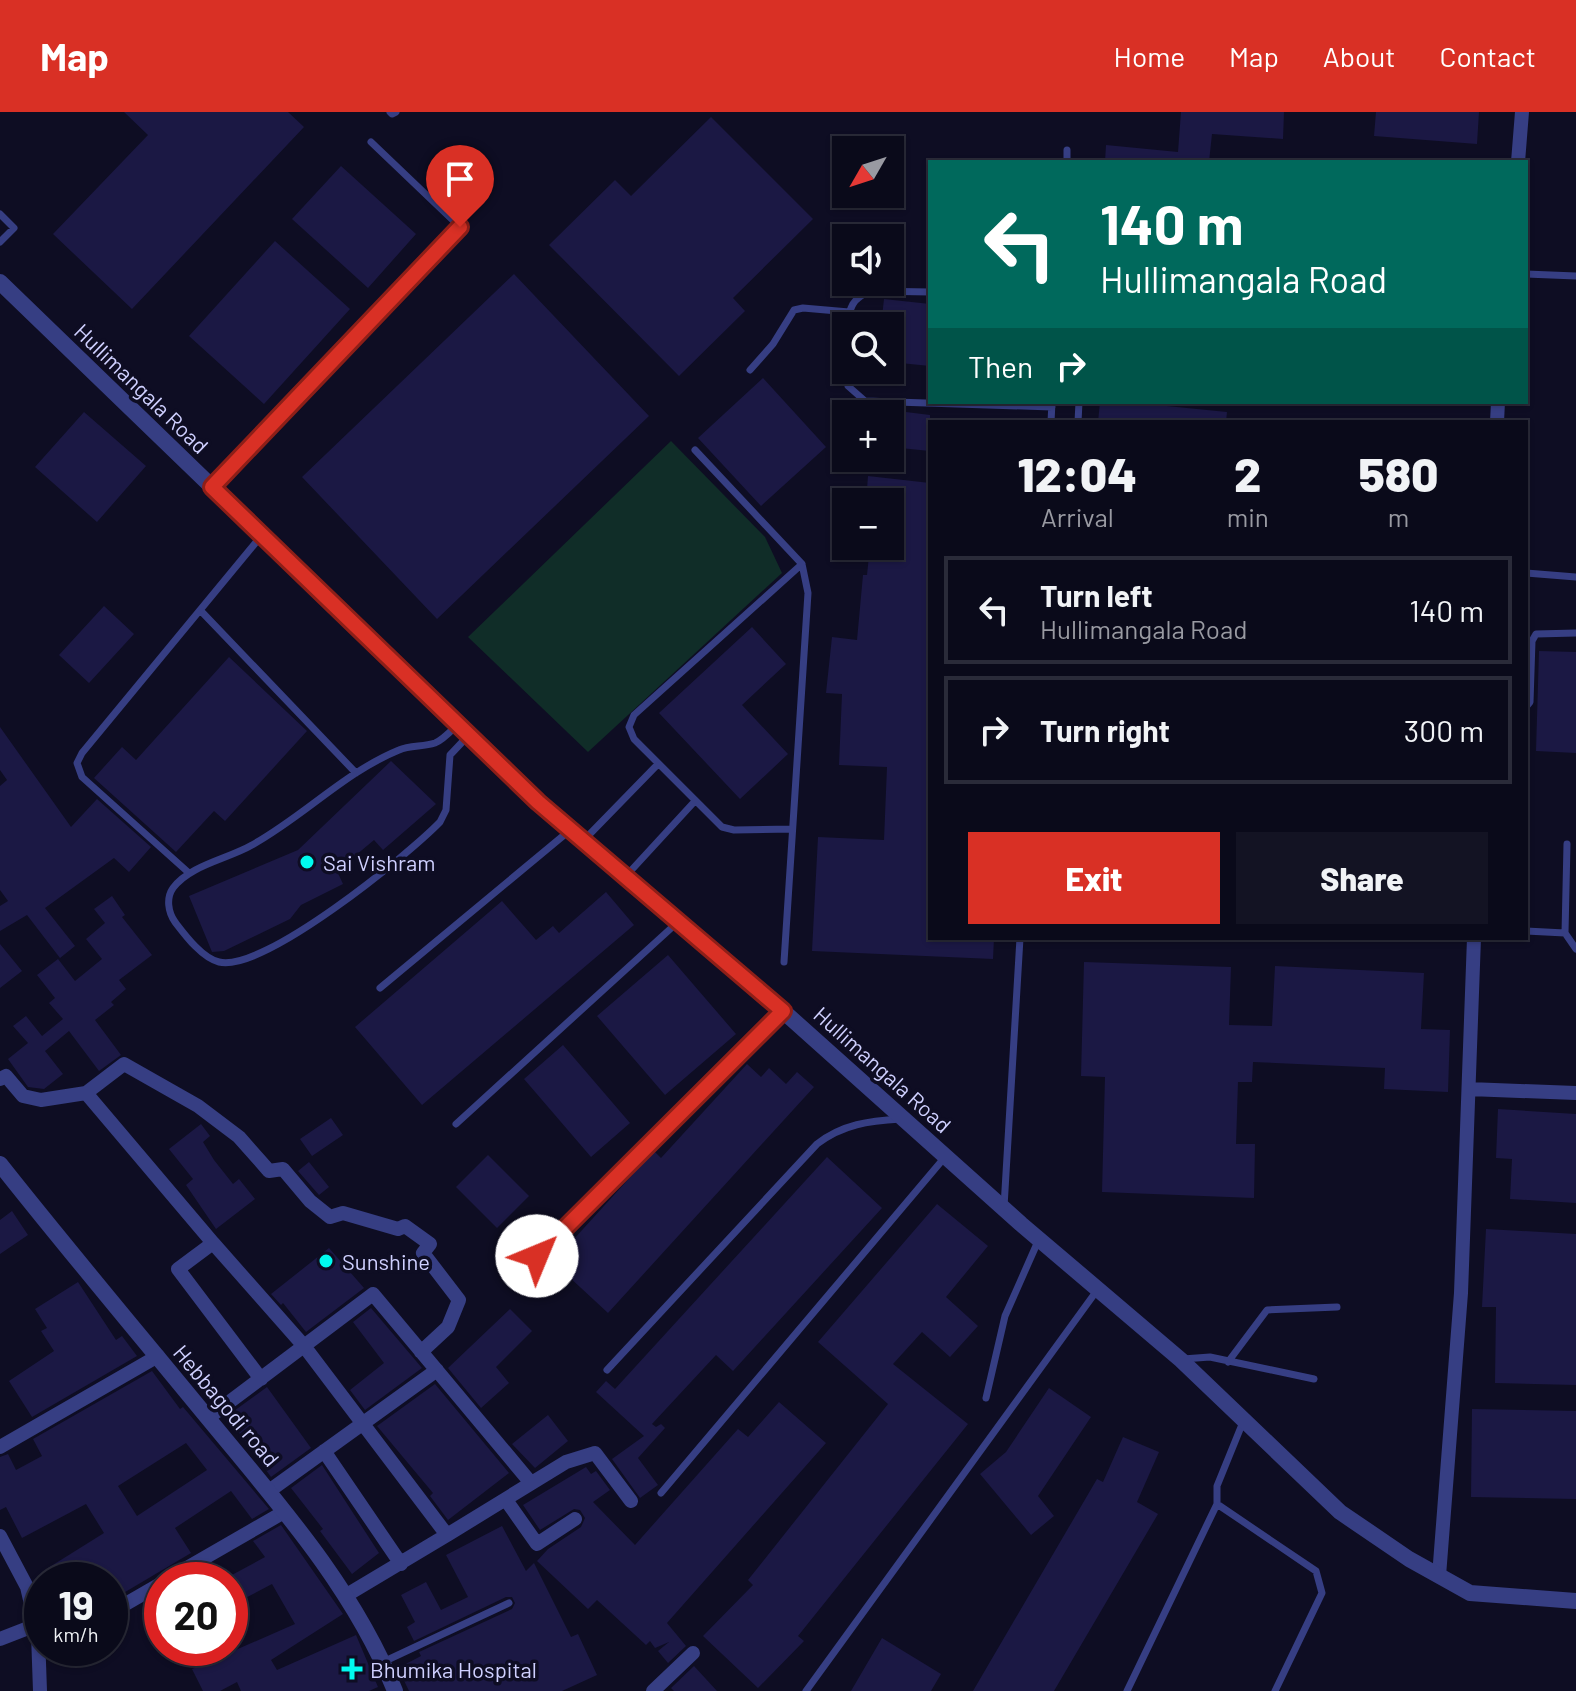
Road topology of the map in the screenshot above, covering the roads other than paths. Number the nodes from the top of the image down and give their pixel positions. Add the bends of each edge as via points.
1 (390, 112) edge
2 (396, 112) edge
3 (1522, 112) edge
4 (371, 142) dead end
5 (1067, 150) dead end
6 (1067, 160) edge
7 (1518, 160) edge
8 (0, 214) edge
9 (0, 242) edge
10 (1528, 274) edge
11 (1576, 276) edge
12 (0, 282) edge
13 (928, 292) edge
14 (849, 312) joint
15 (750, 370) dead end
16 (848, 384) edge
17 (928, 402) edge
18 (695, 450) dead end
19 (212, 487) junction
20 (262, 535) junction
21 (802, 564) junction
22 (1528, 573) edge
23 (1576, 577) edge
24 (200, 610) junction
25 (1576, 633) edge
26 (1528, 704) edge
27 (464, 730) junction
28 (438, 742) junction
29 (450, 755) junction
30 (658, 764) junction
31 (356, 773) junction
32 (695, 801) junction
33 (792, 829) junction
34 (577, 835) junction
35 (1567, 844) dead end
36 (189, 873) junction
37 (626, 876) junction
38 (679, 921) junction
39 (1528, 931) edge
40 (1565, 933) junction
41 (1020, 940) edge
42 (1474, 940) edge
43 (1576, 949) edge
44 (784, 962) dead end
45 (380, 988) dead end
46 (783, 1011) junction
47 (0, 1079) edge
48 (1469, 1089) junction
49 (86, 1093) junction
50 (1576, 1093) edge
51 (906, 1118) junction
52 (456, 1124) dead end
53 (947, 1156) junction
54 (0, 1164) edge
55 (1004, 1207) junction
56 (1039, 1239) junction
57 (213, 1243) junction
58 (537, 1256) dead end
59 (1098, 1289) junction
60 (1337, 1307) dead end
61 (304, 1346) junction
62 (421, 1352) junction
63 (158, 1356) junction
64 (1181, 1360) junction
65 (1228, 1362) junction
66 (437, 1370) junction
67 (607, 1370) dead end
68 (261, 1379) junction
69 (1314, 1379) dead end
70 (986, 1398) dead end
71 (208, 1418) junction
72 (1244, 1420) junction
73 (364, 1421) junction
74 (0, 1447) edge
75 (324, 1451) junction
76 (531, 1483) junction
77 (269, 1491) junction
78 (661, 1493) dead end
79 (506, 1500) junction
80 (631, 1501) dead end
81 (1217, 1504) junction
82 (284, 1512) junction
83 (575, 1519) dead end
84 (447, 1535) junction
85 (0, 1536) edge
86 (197, 1562) edge
87 (401, 1564) junction
88 (1439, 1576) junction
89 (24, 1581) edge
90 (345, 1596) junction
91 (1576, 1601) edge
92 (509, 1603) dead end
93 (24, 1630) edge
94 (0, 1639) edge
95 (693, 1653) dead end
96 (383, 1662) junction
97 (38, 1666) edge
98 (40, 1691) edge
99 (395, 1691) edge
100 (653, 1691) edge
101 (806, 1691) edge
102 (1127, 1691) edge
103 (1275, 1691) edge

1 - 2 lane
3 - 7 street
4 - 19 lane via 460,227
5 - 6 lane
8 - 9 lane via 14,228
10 - 11 lane
12 - 19 street, Hullimangala Road
13 - 14 lane via 871,291 856,299
14 - 15 lane via 794,310
16 - 17 lane via 865,401
18 - 21 lane
19 - 20 street, Hullimangala Road
20 - 24 lane
20 - 27 street, Hullimangala Road
21 - 30 lane via 630,720 634,739
21 - 33 lane via 808,617
22 - 23 lane
24 - 31 lane
24 - 36 lane via 77,763 82,777
25 - 26 lane via 1536,634
27 - 28 lane
27 - 29 lane
27 - 34 street, Hullimangala Road
28 - 29 lane
28 - 31 lane via 400,749
29 - 36 lane via 446,810 440,822 322,918 262,951 223,963 205,955 172,919 169,908 174,887
30 - 32 lane
30 - 34 lane
31 - 36 lane via 252,846
32 - 33 lane via 727,829
32 - 37 lane
33 - 44 lane
34 - 37 street, Hullimangala Road
34 - 45 lane
35 - 40 lane
37 - 38 street, Hullimangala Road
38 - 46 street, Hullimangala Road
38 - 52 lane
39 - 40 lane
40 - 43 lane
41 - 55 lane
42 - 48 street
46 - 51 street, Hullimangala Road
46 - 58 lane
47 - 49 street via 6,1076 23,1096 41,1100
48 - 50 street
48 - 88 street via 1461,1293
49 - 57 street
49 - 62 street via 124,1064 208,1113 269,1171 283,1169 330,1217 343,1213 398,1229 405,1226 430,1244 423,1253 459,1300 448,1327
51 - 53 street, Hullimangala Road
51 - 67 lane via 859,1122 817,1144
53 - 55 street, Hullimangala Road
53 - 78 lane
54 - 63 street, Hebbagodi road
55 - 56 street, Hullimangala Road
56 - 59 street, Hullimangala Road
56 - 70 lane via 1005,1316
57 - 61 street
57 - 68 street via 178,1269
59 - 64 street, Hullimangala Road
59 - 101 lane
60 - 65 lane via 1267,1310
61 - 62 street via 373,1294
61 - 68 street
61 - 73 street
62 - 66 street
63 - 71 street, Hebbagodi road
63 - 74 street
64 - 65 lane via 1210,1357
64 - 72 street, Hullimangala Road
65 - 69 lane
66 - 73 street
66 - 76 street
68 - 71 street
71 - 77 street, Hebbagodi road
72 - 81 lane via 1217,1486
72 - 88 street, Hullimangala Road via 1340,1512
73 - 75 street
73 - 84 street
75 - 77 street
75 - 87 street
76 - 79 street
76 - 80 street via 566,1462 595,1453
77 - 82 street, Hebbagodi road
79 - 83 street via 537,1544
79 - 84 street
81 - 102 lane
81 - 103 lane via 1316,1571 1322,1593
82 - 86 street
82 - 90 street, Hebbagodi road
84 - 87 street
85 - 89 street
87 - 90 street
88 - 91 street, Hullimangala Road via 1470,1593
90 - 96 street, Hebbagodi road
92 - 96 lane
93 - 94 street
95 - 100 street
96 - 99 street, Hebbagodi road
97 - 98 street

